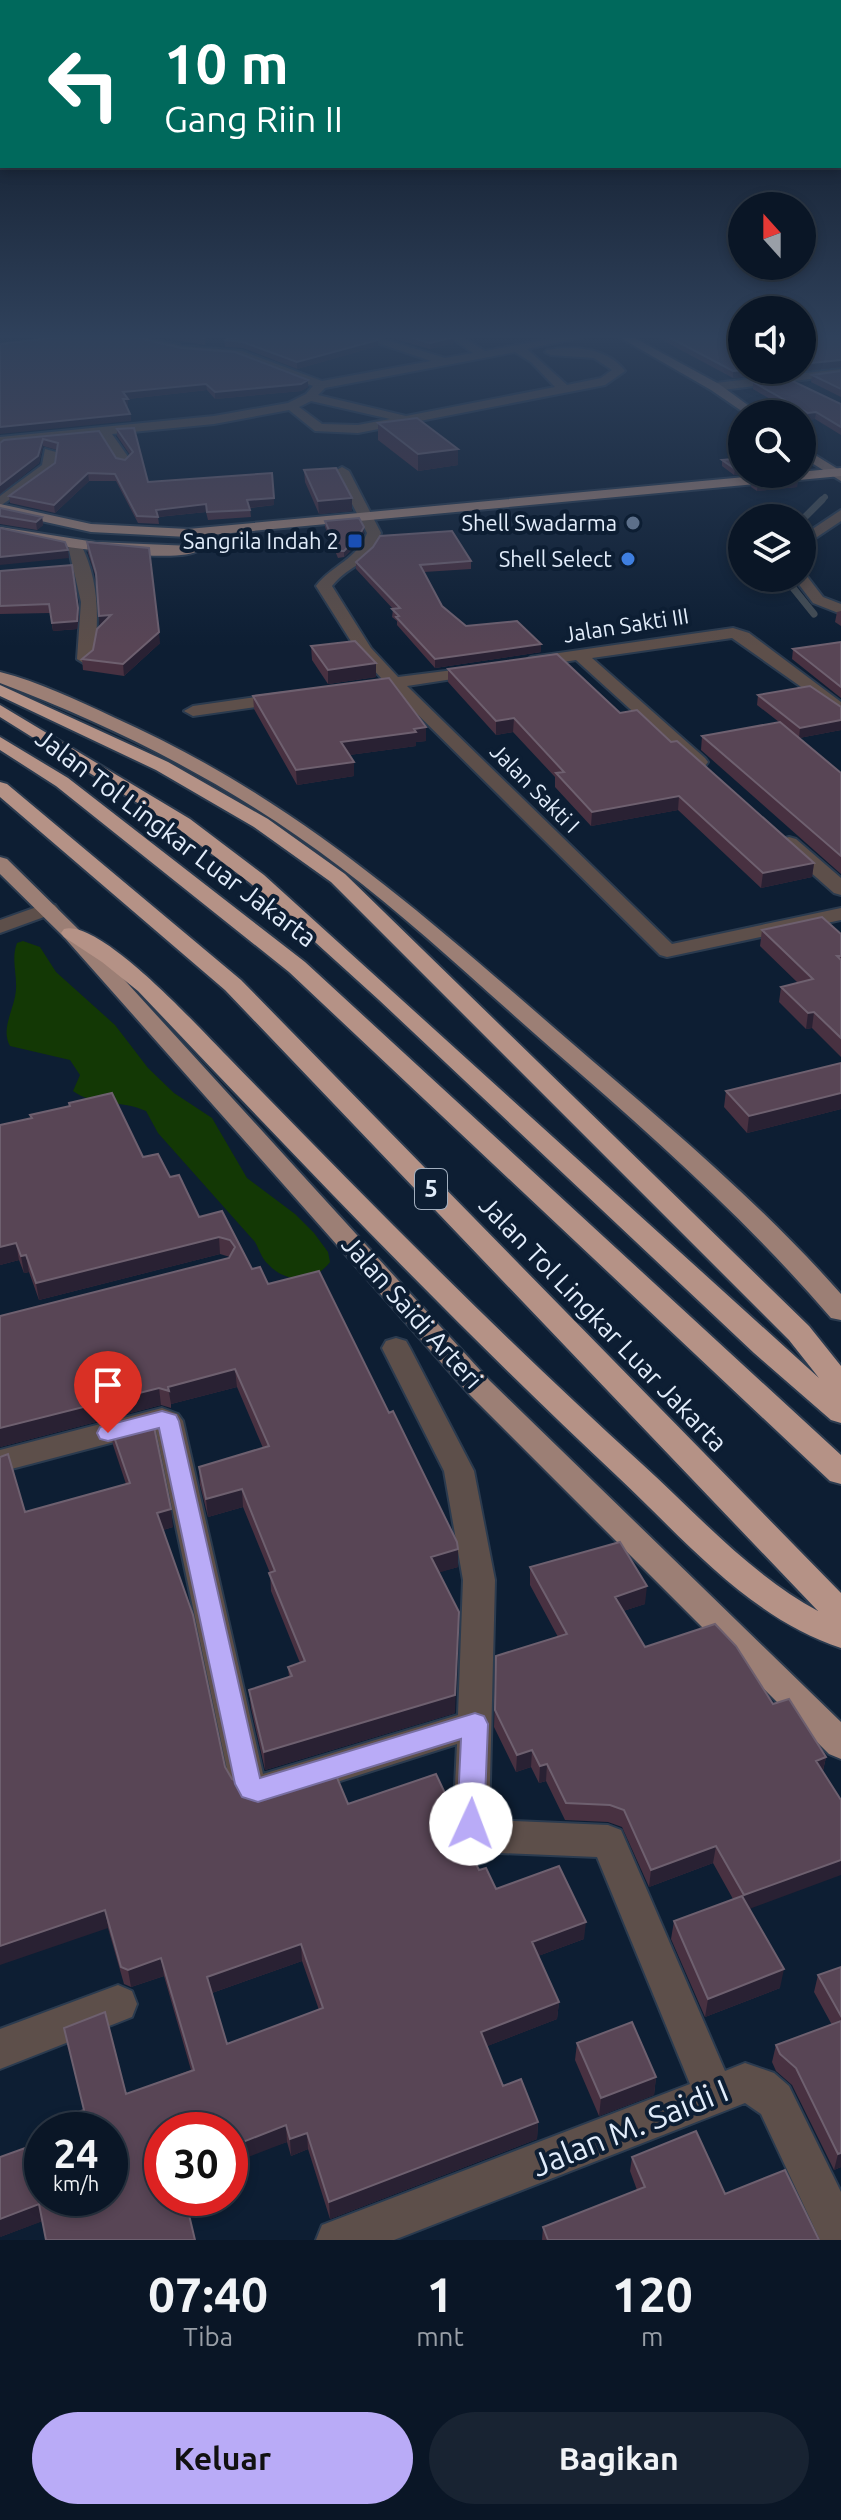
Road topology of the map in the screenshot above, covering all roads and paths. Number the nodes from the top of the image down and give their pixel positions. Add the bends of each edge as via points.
1 (29, 439) edge
2 (109, 439) edge
3 (0, 441) edge
4 (50, 452) edge
5 (124, 461) edge
6 (816, 461) edge
7 (342, 471) edge
8 (839, 477) edge
9 (816, 481) edge
10 (728, 485) edge
11 (791, 488) edge
12 (768, 495) edge
13 (0, 505) edge
14 (841, 514) edge
15 (376, 528) junction
16 (0, 531) edge
17 (816, 533) edge
18 (351, 535) edge
19 (75, 546) junction
20 (208, 549) dead end
21 (812, 592) edge
22 (841, 609) edge
23 (579, 655) junction
24 (85, 659) edge
25 (0, 677) edge
26 (394, 682) junction
27 (363, 687) edge
28 (0, 690) edge
29 (301, 696) edge
30 (0, 710) edge
31 (841, 710) edge
32 (193, 711) dead end
33 (0, 742) edge
34 (710, 772) edge
35 (0, 788) edge
36 (770, 825) edge
37 (0, 863) edge
38 (841, 889) edge
39 (48, 909) junction
40 (841, 914) edge
41 (0, 927) edge
42 (71, 933) junction
43 (841, 1311) edge
44 (396, 1348) dead end
45 (841, 1386) edge
46 (841, 1413) edge
47 (0, 1461) edge
48 (841, 1473) edge
49 (841, 1614) edge
50 (841, 1635) edge
51 (475, 1724) junction
52 (841, 1744) edge
53 (118, 2004) dead end
54 (0, 2049) edge
55 (714, 2093) junction
56 (841, 2238) edge
57 (337, 2240) edge

1 - 3 street
2 - 5 street
4 - 13 street via 48,467
6 - 8 main road
7 - 15 street
8 - 9 main road
10 - 15 main road
11 - 12 main road
13 - 15 main road via 91,528 149,533
14 - 17 street
15 - 18 main road
15 - 26 street, Jalan Sakti I via 367,552 324,586 365,651
16 - 19 main road
19 - 20 main road
19 - 24 street via 91,634
21 - 22 street
23 - 26 street, Jalan Sakti III
23 - 31 street, Jalan Sakti III via 733,633
23 - 34 street
25 - 43 main road via 164,747 318,841 676,1144 781,1242
26 - 27 street, Jalan Sakti III
26 - 40 street, Jalan Sakti I via 667,951
28 - 45 highway via 162,766 261,823 338,878 799,1333
29 - 32 street
30 - 46 highway via 183,823 257,879
33 - 48 highway, Jalan Tol Lingkar Luar Jakarta via 62,782 297,967
35 - 49 highway, Jalan Tol Lingkar Luar Jakarta / 5 via 233,985
36 - 38 street
37 - 39 main road, Jalan Saidi Arteri
39 - 41 street
39 - 42 main road, Jalan Saidi Arteri
42 - 50 highway via 146,986 392,1242 583,1428 782,1605
42 - 52 main road, Jalan Saidi Arteri via 480,1388
44 - 51 street via 459,1471 479,1580
47 - 51 street via 168,1421 252,1789
51 - 55 street via 471,1830 477,1836 608,1841
53 - 54 street
55 - 56 street, Jalan M. Saidi I via 745,2083 775,2100
55 - 57 street, Jalan M. Saidi I

